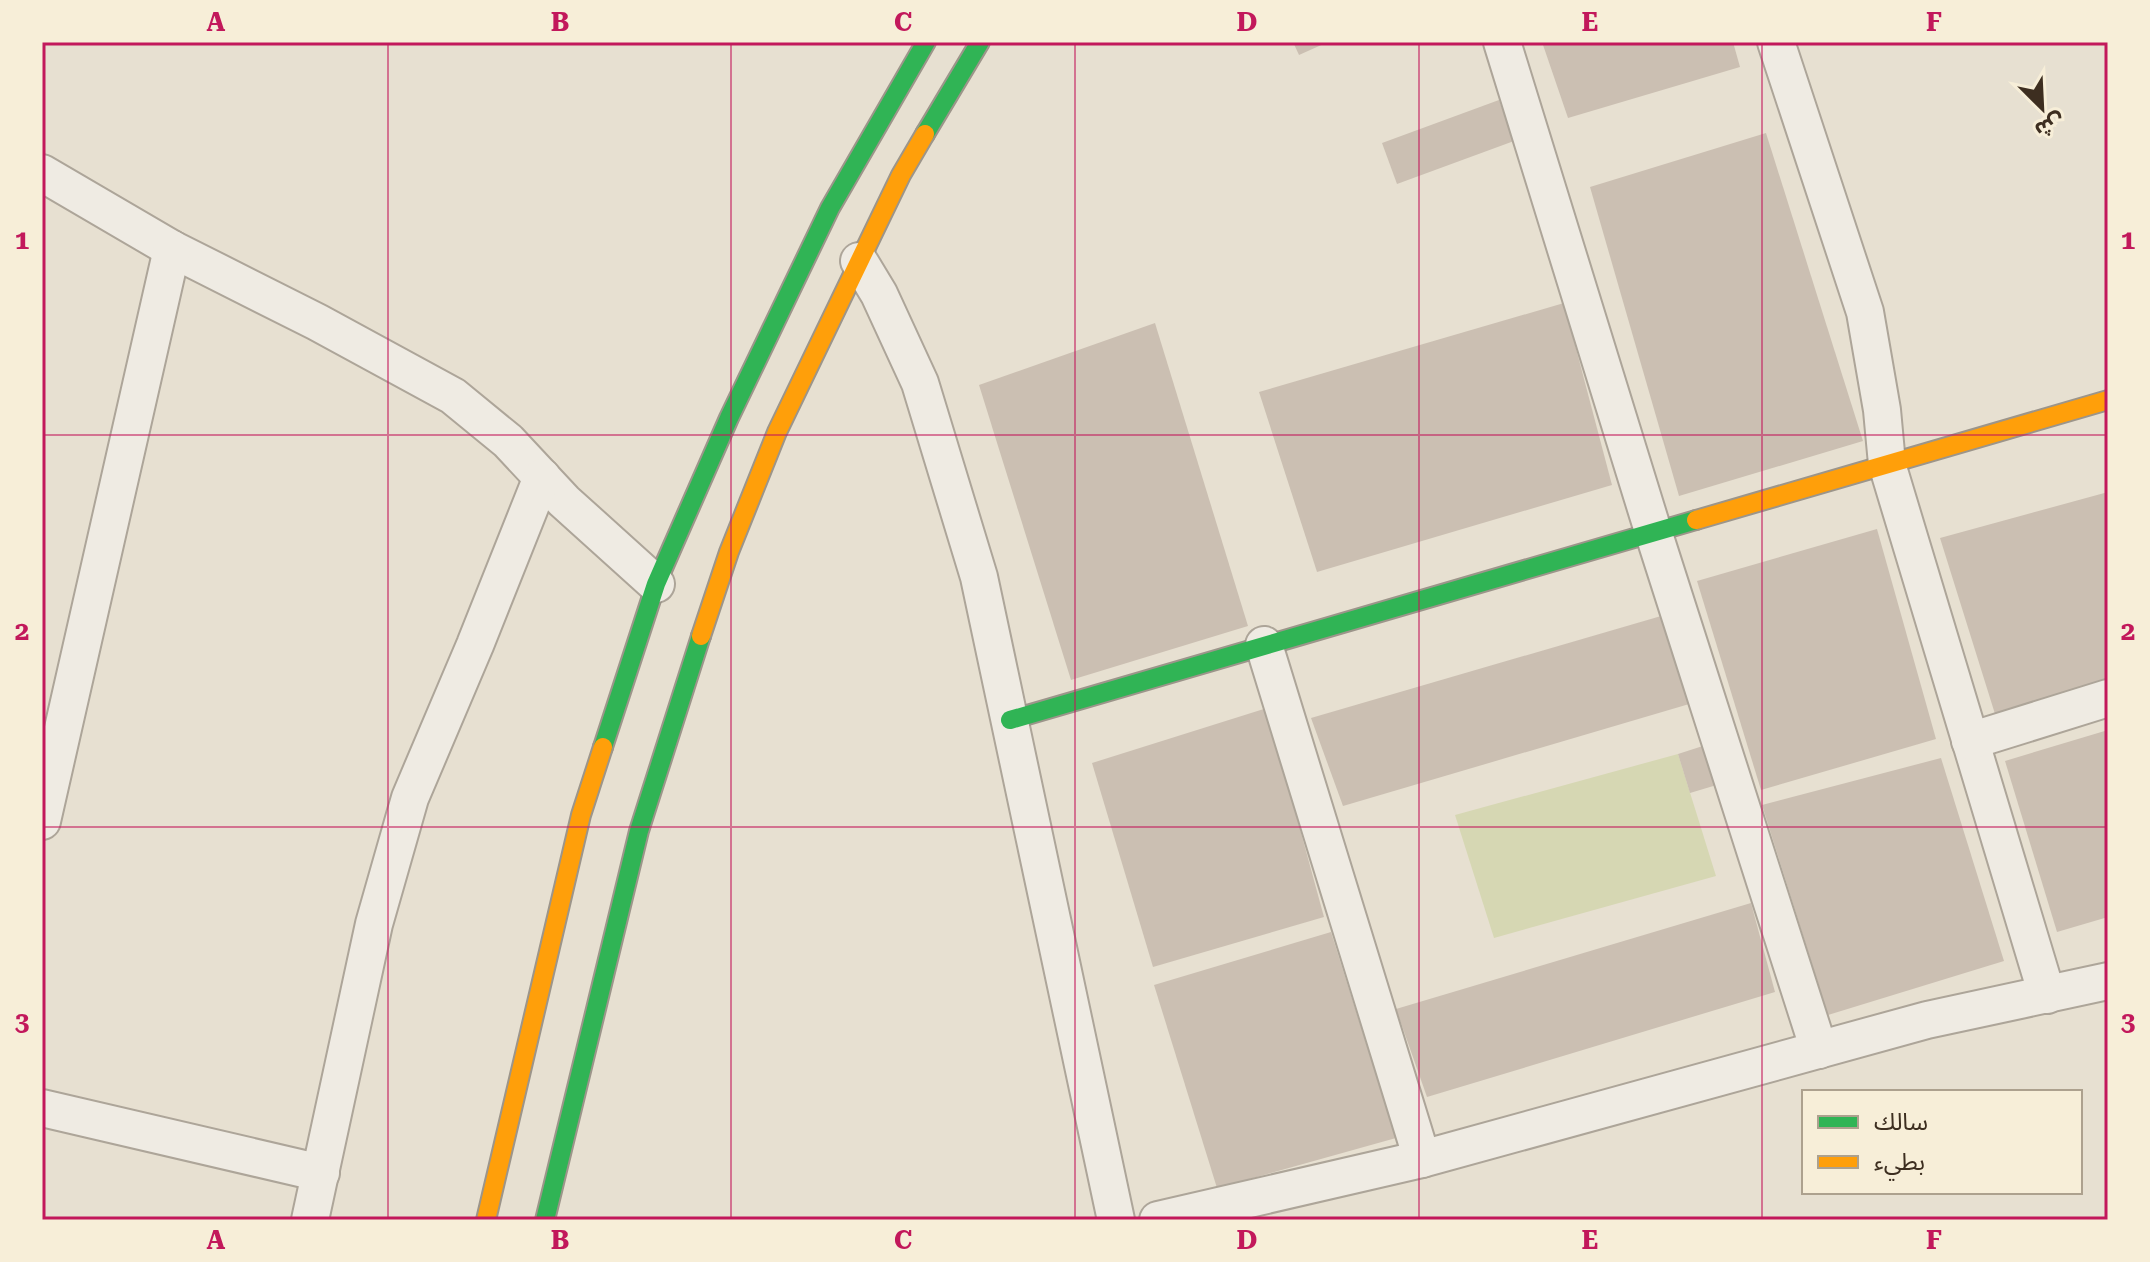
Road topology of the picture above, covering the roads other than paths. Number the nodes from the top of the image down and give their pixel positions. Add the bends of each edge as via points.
1 (926, 42) edge
2 (980, 42) edge
3 (1502, 42) edge
4 (1776, 42) edge
5 (42, 173) edge
6 (172, 249) junction
7 (859, 261) junction
8 (2108, 400) edge
9 (1887, 464) junction
10 (542, 477) junction
11 (1653, 531) junction
12 (656, 584) junction
13 (1264, 645) junction
14 (2108, 698) edge
15 (1010, 720) junction
16 (1970, 741) junction
17 (42, 821) edge
18 (2108, 981) edge
19 (2047, 995) junction
20 (1819, 1050) junction
21 (42, 1108) edge
22 (1422, 1159) junction
23 (321, 1173) junction
24 (1259, 1209) edge
25 (310, 1220) edge
26 (486, 1220) edge
27 (545, 1220) edge
28 (1116, 1220) edge
29 (1158, 1220) edge

1 - 12 street via 830,208
2 - 7 street via 901,175
3 - 11 street
4 - 9 street via 1865,312
5 - 6 street
6 - 10 street via 453,396
6 - 17 street
7 - 15 street via 920,383 979,577
7 - 27 street via 777,432 680,697 639,831
8 - 9 street
9 - 11 street
9 - 16 street
10 - 12 street
10 - 23 street via 410,798 374,924
11 - 13 street
11 - 20 street
12 - 26 street via 581,815
13 - 15 street
13 - 22 street
14 - 16 street
15 - 28 street
16 - 19 street
18 - 19 street
19 - 20 street
20 - 22 street
21 - 23 street
22 - 24 street
23 - 25 street
24 - 29 street

